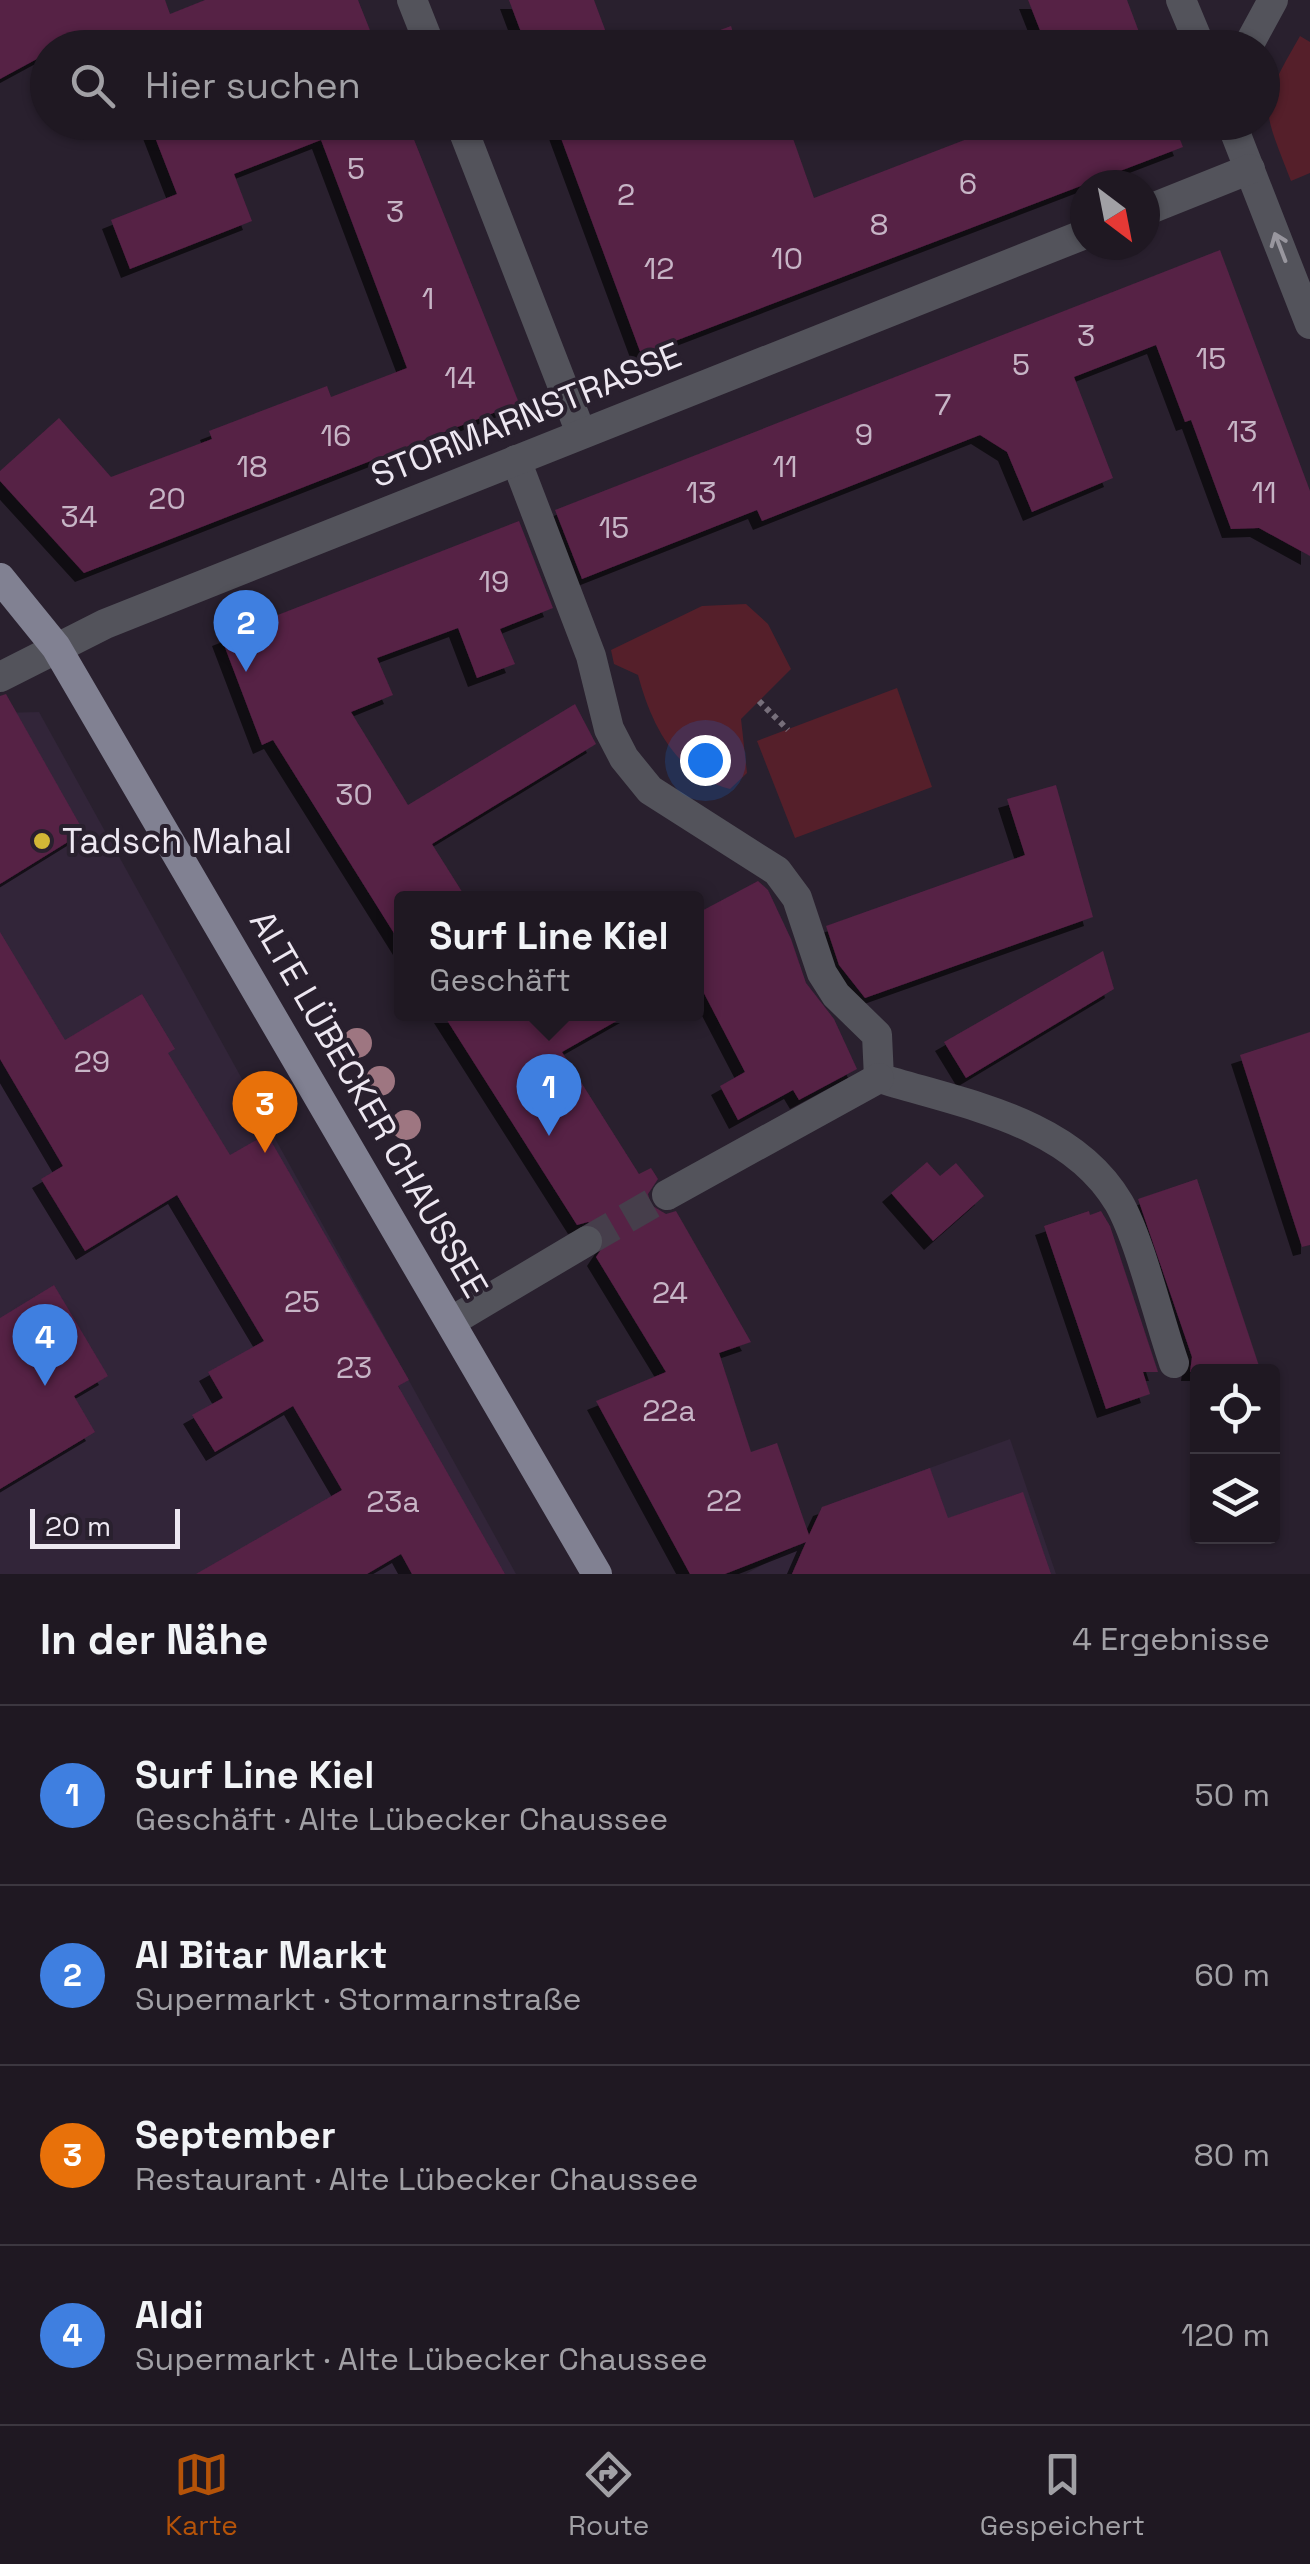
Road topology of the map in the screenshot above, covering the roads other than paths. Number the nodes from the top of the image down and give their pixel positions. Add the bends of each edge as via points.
1 (412, 0) edge
2 (1181, 0) edge
3 (1273, 0) edge
4 (424, 30) edge
5 (1194, 30) edge
6 (1257, 30) edge
7 (467, 140) edge
8 (1239, 140) edge
9 (1250, 170) junction
10 (1160, 205) edge
11 (1070, 240) edge
12 (1310, 324) edge
13 (581, 433) junction
14 (516, 460) junction
15 (0, 578) edge
16 (56, 648) junction
17 (0, 677) edge
18 (879, 1078) junction
19 (667, 1195) tunnel mouth
20 (587, 1241) tunnel mouth
21 (452, 1321) junction
22 (1174, 1364) dead end
23 (597, 1574) edge

1 - 4 street
2 - 5 street
3 - 6 street
7 - 13 street
8 - 9 street
9 - 10 street
12 -> 9 street
11 - 13 street, STORMARNSTRASSE
13 - 14 street, STORMARNSTRASSE
14 - 16 street, STORMARNSTRASSE
14 - 18 street via 591,656 608,729 624,758 650,790 777,871 797,898 822,973 877,1035
15 - 16 main road, ALTE LÜBECKER CHAUSSEE
16 - 17 street, STORMARNSTRASSE
16 - 21 main road, ALTE LÜBECKER CHAUSSEE
18 - 19 street
18 - 22 street via 1034,1128 1088,1163 1120,1204
20 - 21 street
21 - 23 main road, ALTE LÜBECKER CHAUSSEE

